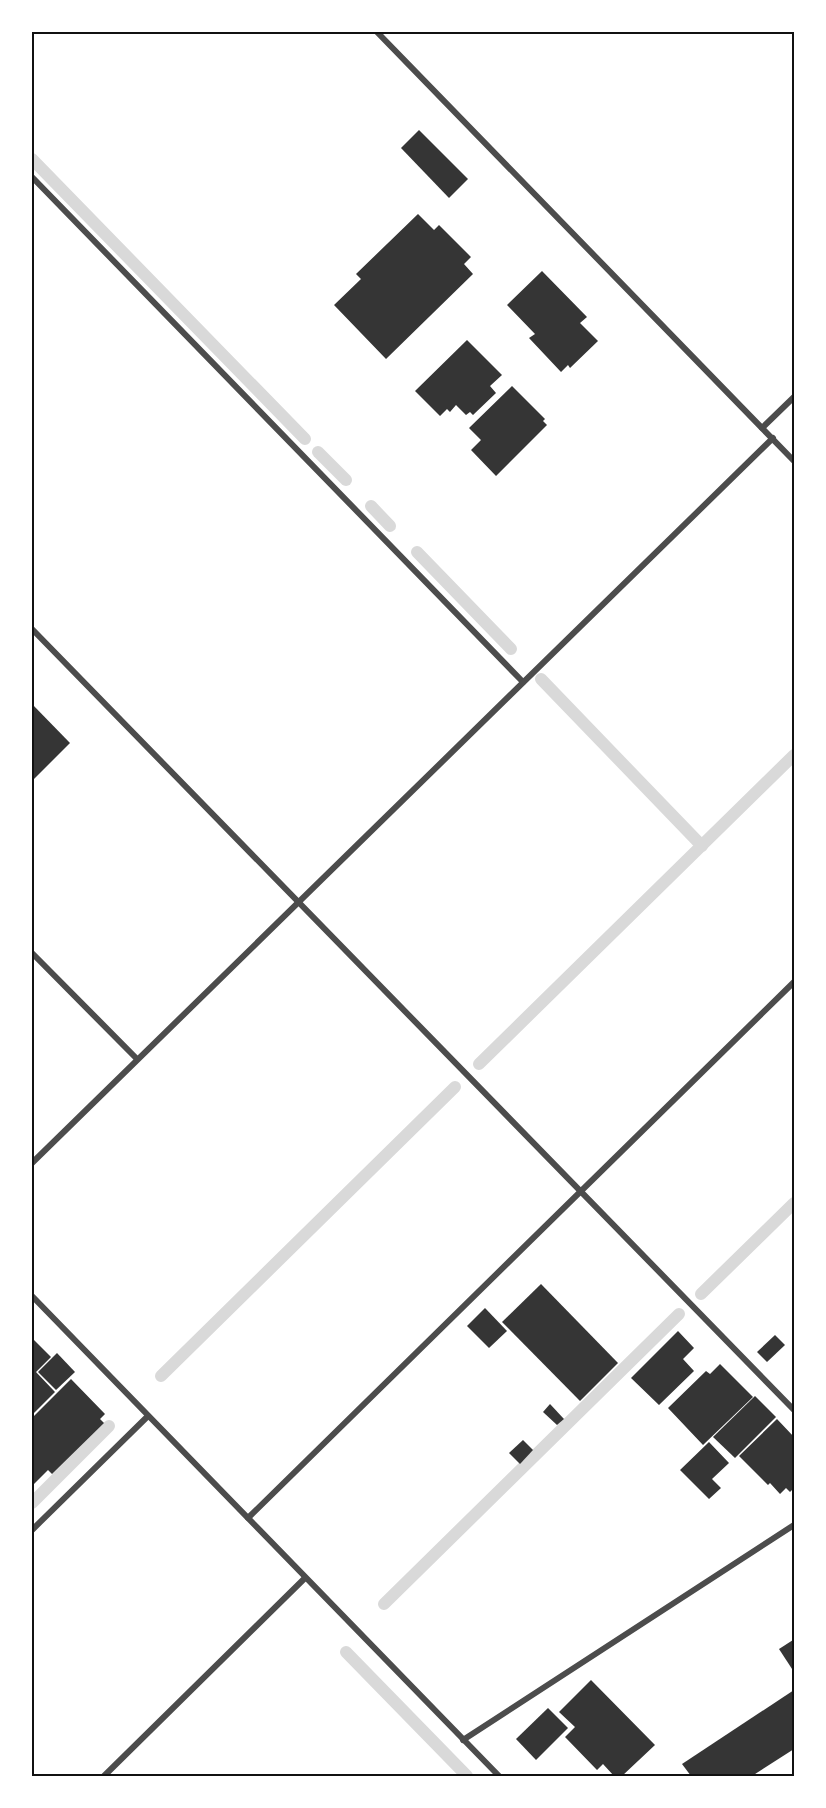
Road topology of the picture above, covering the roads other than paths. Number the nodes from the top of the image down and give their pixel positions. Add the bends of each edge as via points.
1 (377, 32) edge
2 (32, 177) edge
3 (795, 397) edge
4 (762, 428) junction
5 (773, 438) junction
6 (795, 461) edge
7 (32, 629) edge
8 (523, 682) junction
9 (298, 902) junction
10 (32, 953) edge
11 (795, 982) edge
12 (138, 1059) junction
13 (32, 1163) edge
14 (581, 1191) junction
15 (32, 1296) edge
16 (795, 1410) edge
17 (148, 1416) junction
18 (249, 1518) junction
19 (795, 1525) edge
20 (32, 1530) edge
21 (305, 1578) junction
22 (463, 1740) junction
23 (104, 1776) edge
24 (499, 1776) edge

1 - 4 street
2 - 8 street
3 - 4 street
4 - 5 street
5 - 6 street
5 - 8 street
7 - 9 street
8 - 9 street
9 - 12 street
9 - 14 street
10 - 12 street
11 - 14 street
12 - 13 street
14 - 16 street
14 - 18 street
15 - 17 street
17 - 18 street
17 - 20 street
18 - 21 street
19 - 22 street
21 - 22 street
21 - 23 street
22 - 24 street

